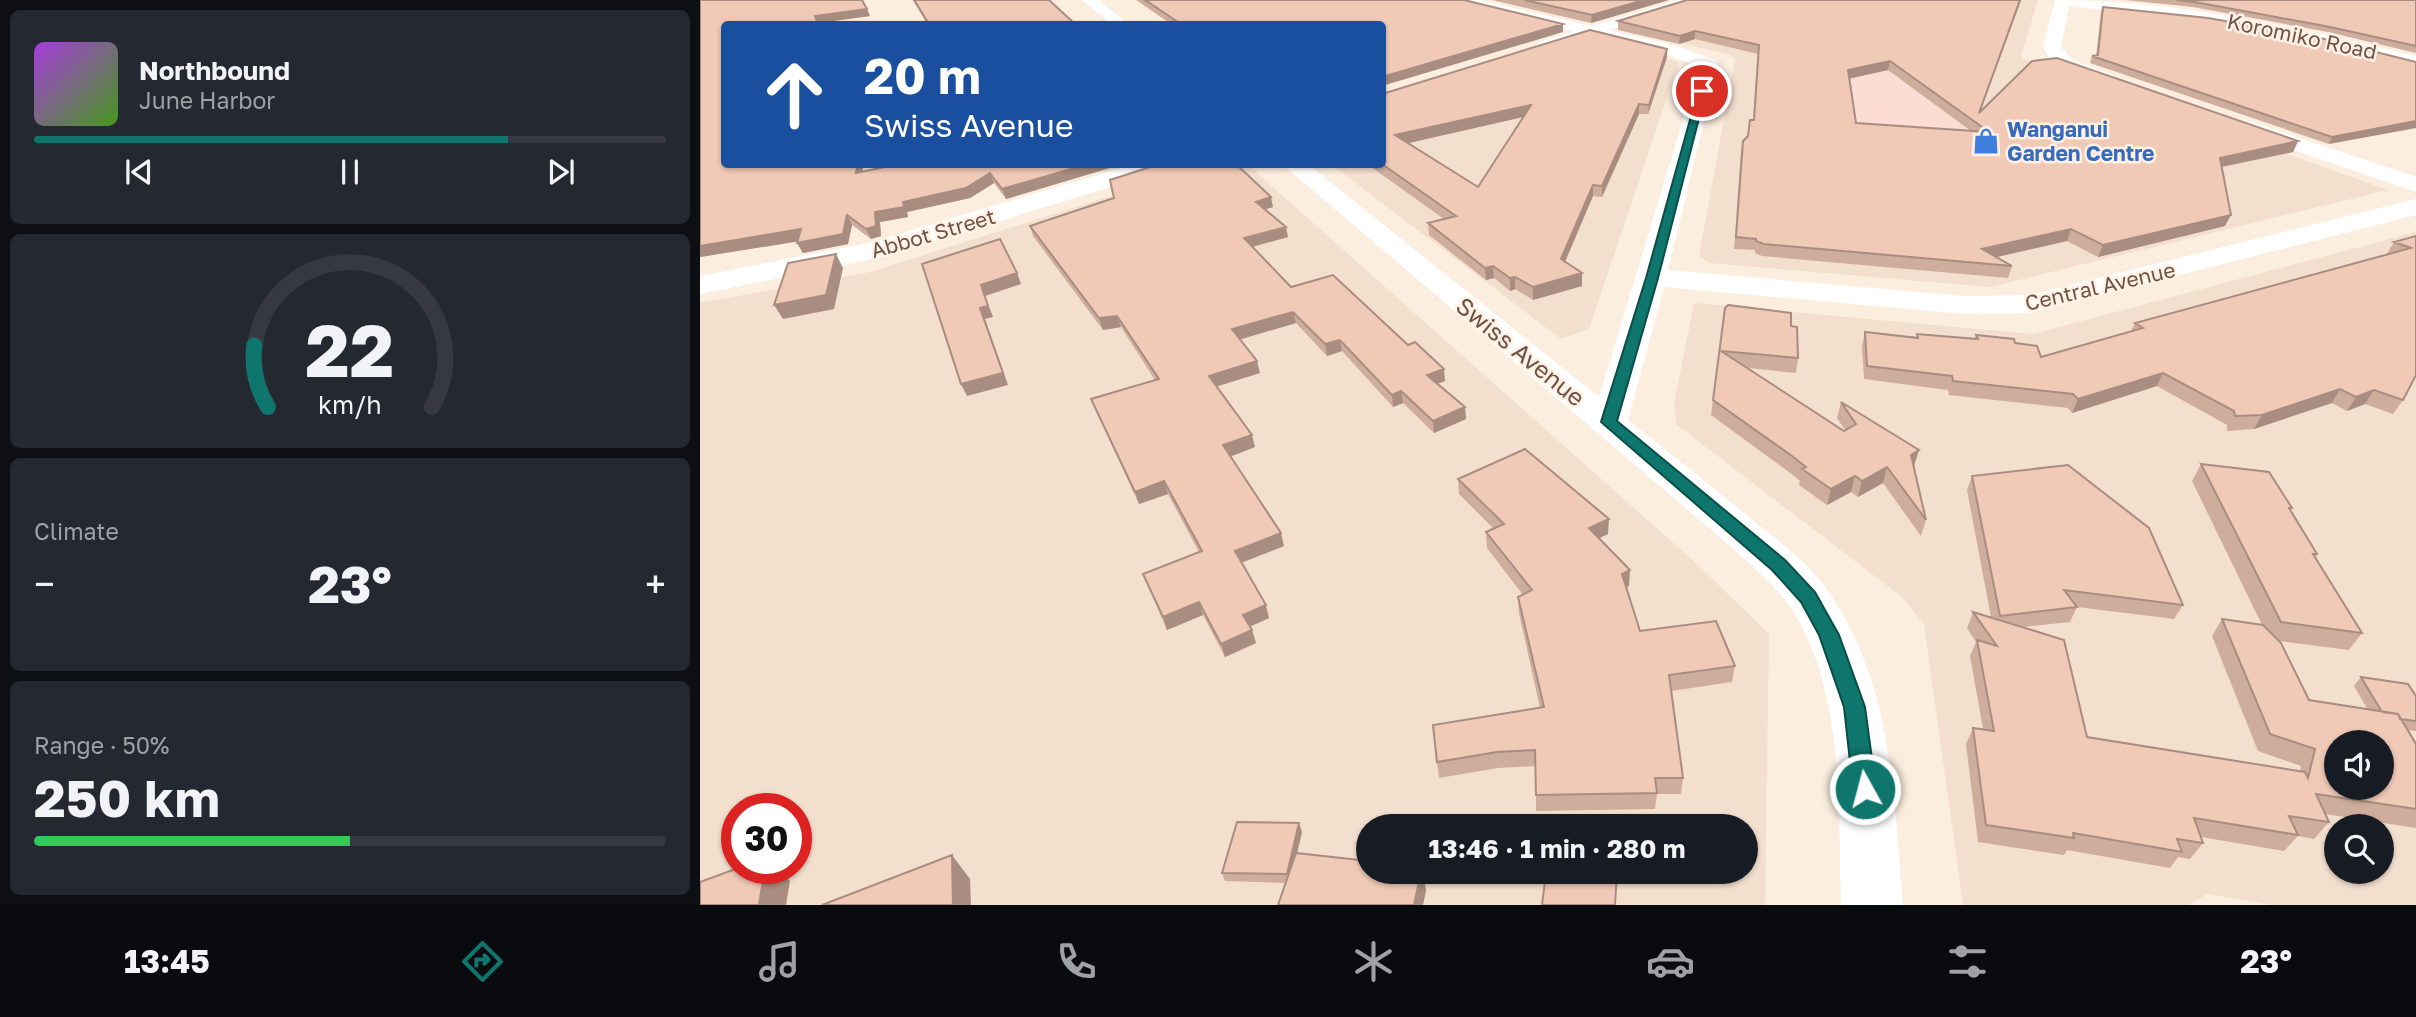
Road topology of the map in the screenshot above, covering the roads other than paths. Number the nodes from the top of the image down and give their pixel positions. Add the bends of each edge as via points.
1 (1090, 0) edge
2 (1461, 0) edge
3 (1694, 0) edge
4 (2063, 1) edge
5 (1116, 21) edge
6 (1592, 31) junction
7 (1527, 52) edge
8 (2416, 62) edge
9 (2128, 86) edge
10 (2230, 121) edge
11 (2404, 158) dead end
12 (2357, 165) junction
13 (1148, 168) edge
14 (1298, 168) edge
15 (2416, 185) edge
16 (2416, 207) edge
17 (1652, 278) junction
18 (700, 285) edge
19 (1609, 422) junction
20 (1872, 905) edge

1 - 5 street
2 - 6 street
3 - 6 street
4 - 8 street, Koromiko Road via 2206,16 2315,36
4 - 9 street via 2054,53 2070,65
6 - 7 street
6 - 17 street via 1709,64
10 - 12 street
11 - 12 street
12 - 15 street
13 - 18 street, Abbot Street via 873,251
14 - 19 street, Swiss Avenue
16 - 17 street, Central Avenue via 2030,304 1964,305
17 - 19 street
19 - 20 street, Swiss Avenue via 1779,565 1808,597 1829,635 1854,707 1865,789

